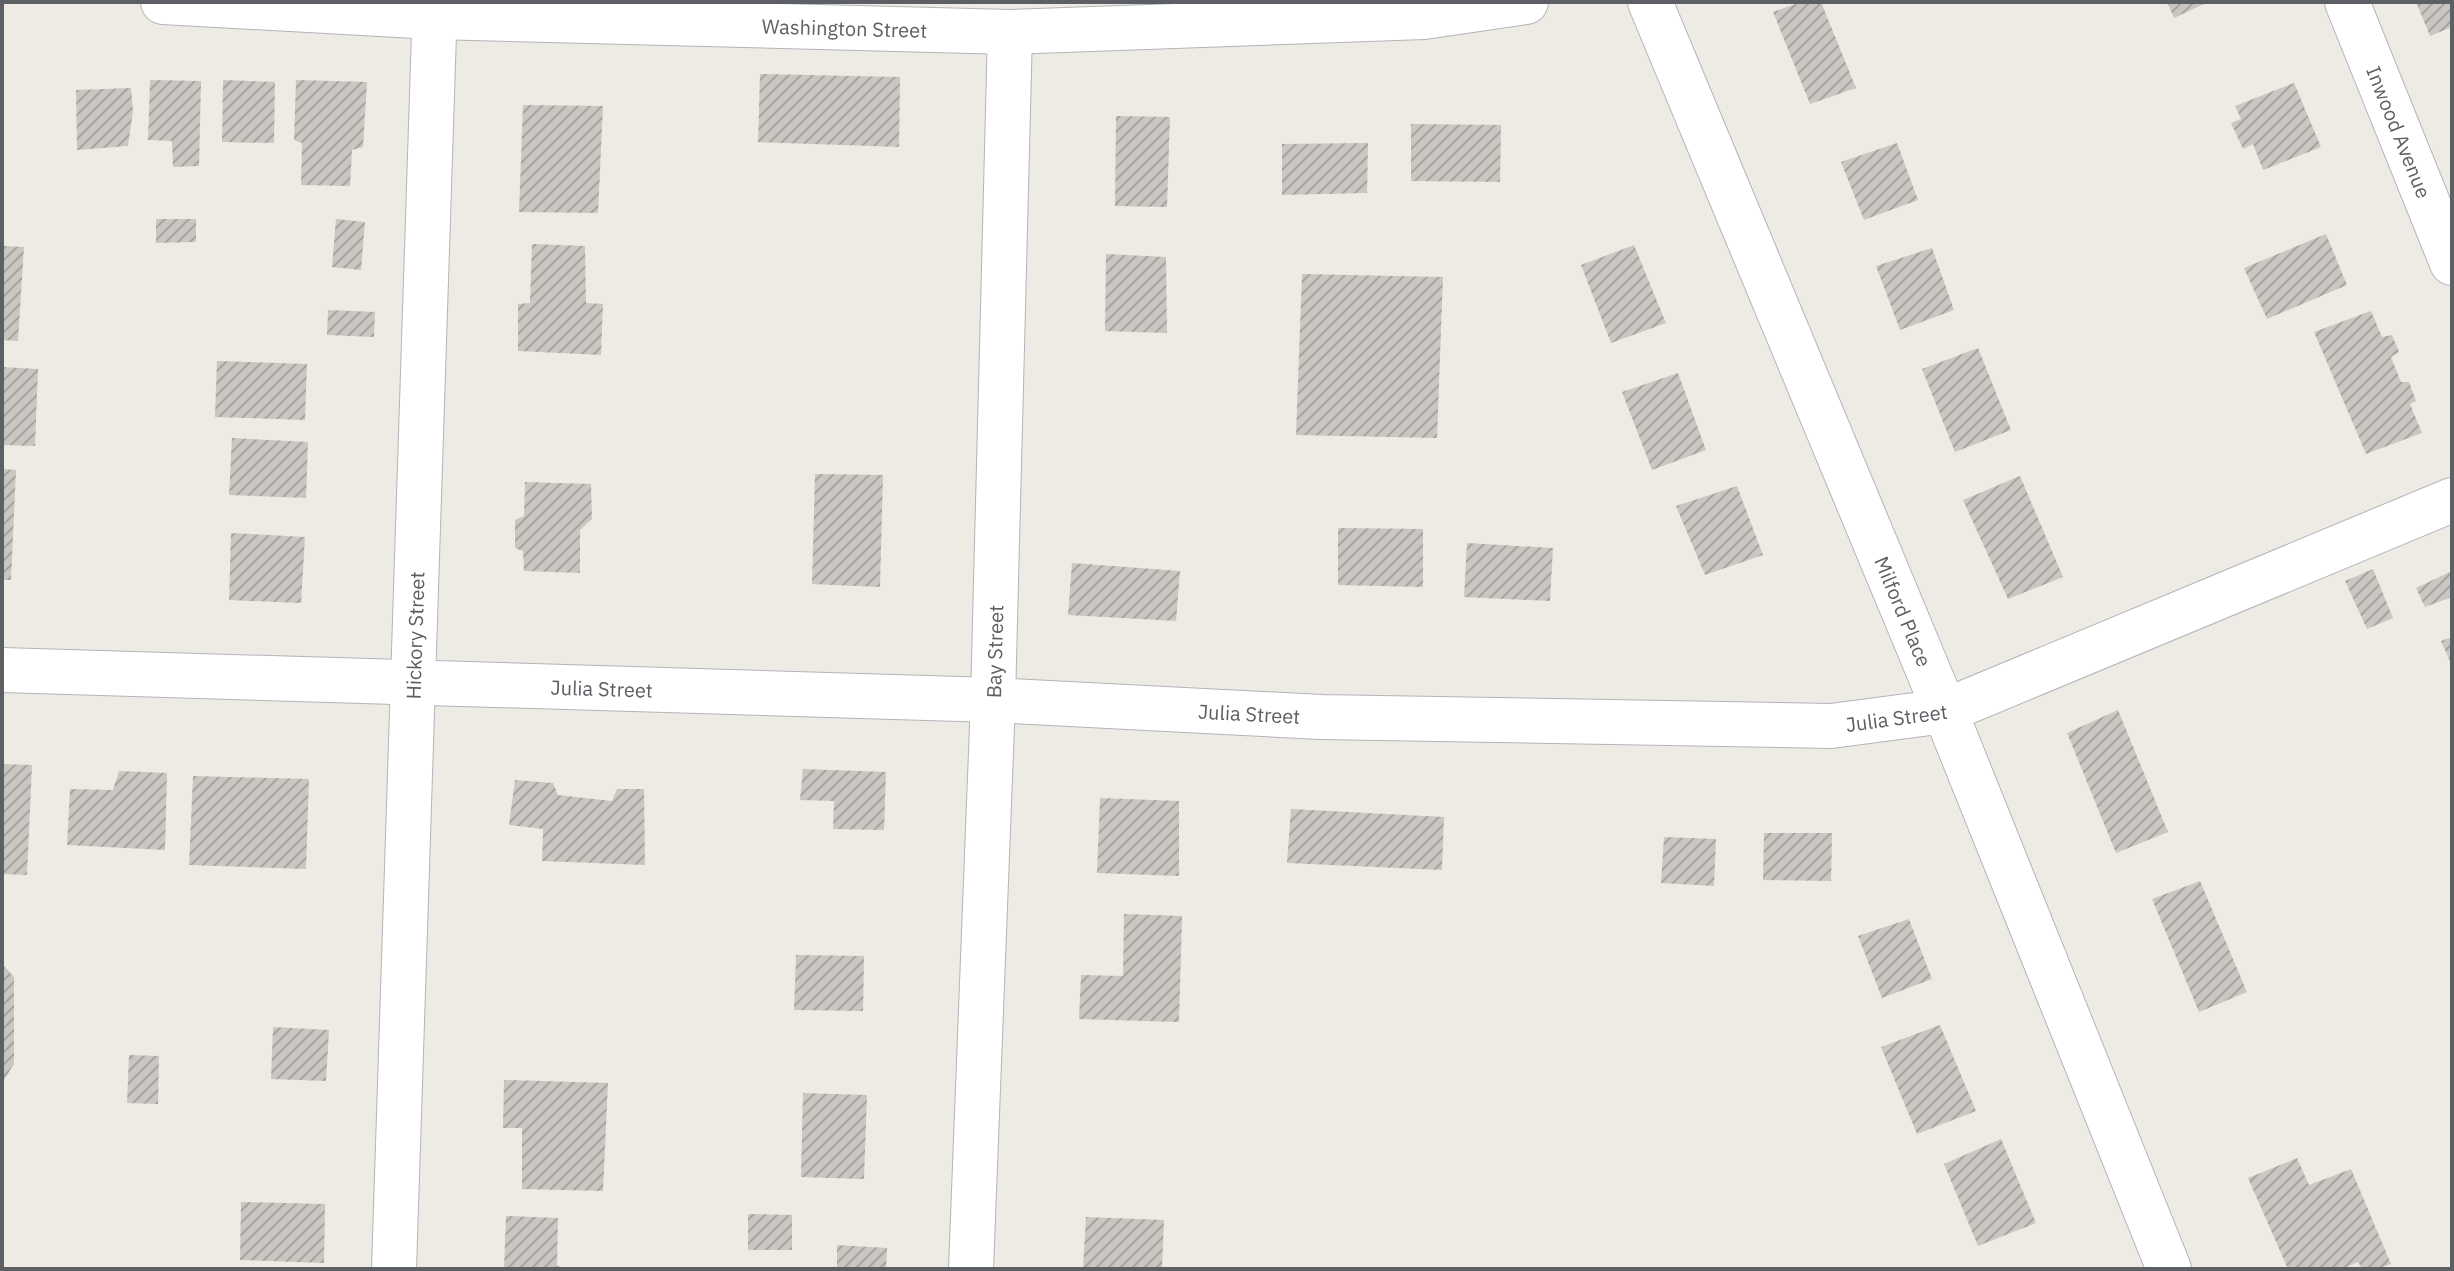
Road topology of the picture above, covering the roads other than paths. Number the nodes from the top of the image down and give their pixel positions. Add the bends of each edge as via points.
1 (163, 2) edge
2 (1526, 2) edge
3 (1650, 2) edge
4 (2347, 2) edge
5 (435, 9) edge
6 (1010, 32) junction
7 (2452, 263) edge
8 (2452, 500) edge
9 (2, 670) edge
10 (414, 684) junction
11 (993, 700) junction
12 (1945, 711) junction
13 (394, 1269) edge
14 (971, 1269) edge
15 (2169, 1269) edge

1 - 5 street, Washington Street
2 - 6 street, Washington Street via 1424,17
3 - 12 street, Milford Place
4 - 7 street, Inwood Avenue
5 - 6 street, Washington Street
5 - 10 street, Hickory Street
6 - 11 street, Bay Street
8 - 12 street, Julia Street
9 - 10 street, Julia Street
10 - 11 street, Julia Street
10 - 13 street, Hickory Street
11 - 12 street, Julia Street via 1321,717 1831,726
11 - 14 street, Bay Street
12 - 15 street, Milford Place

